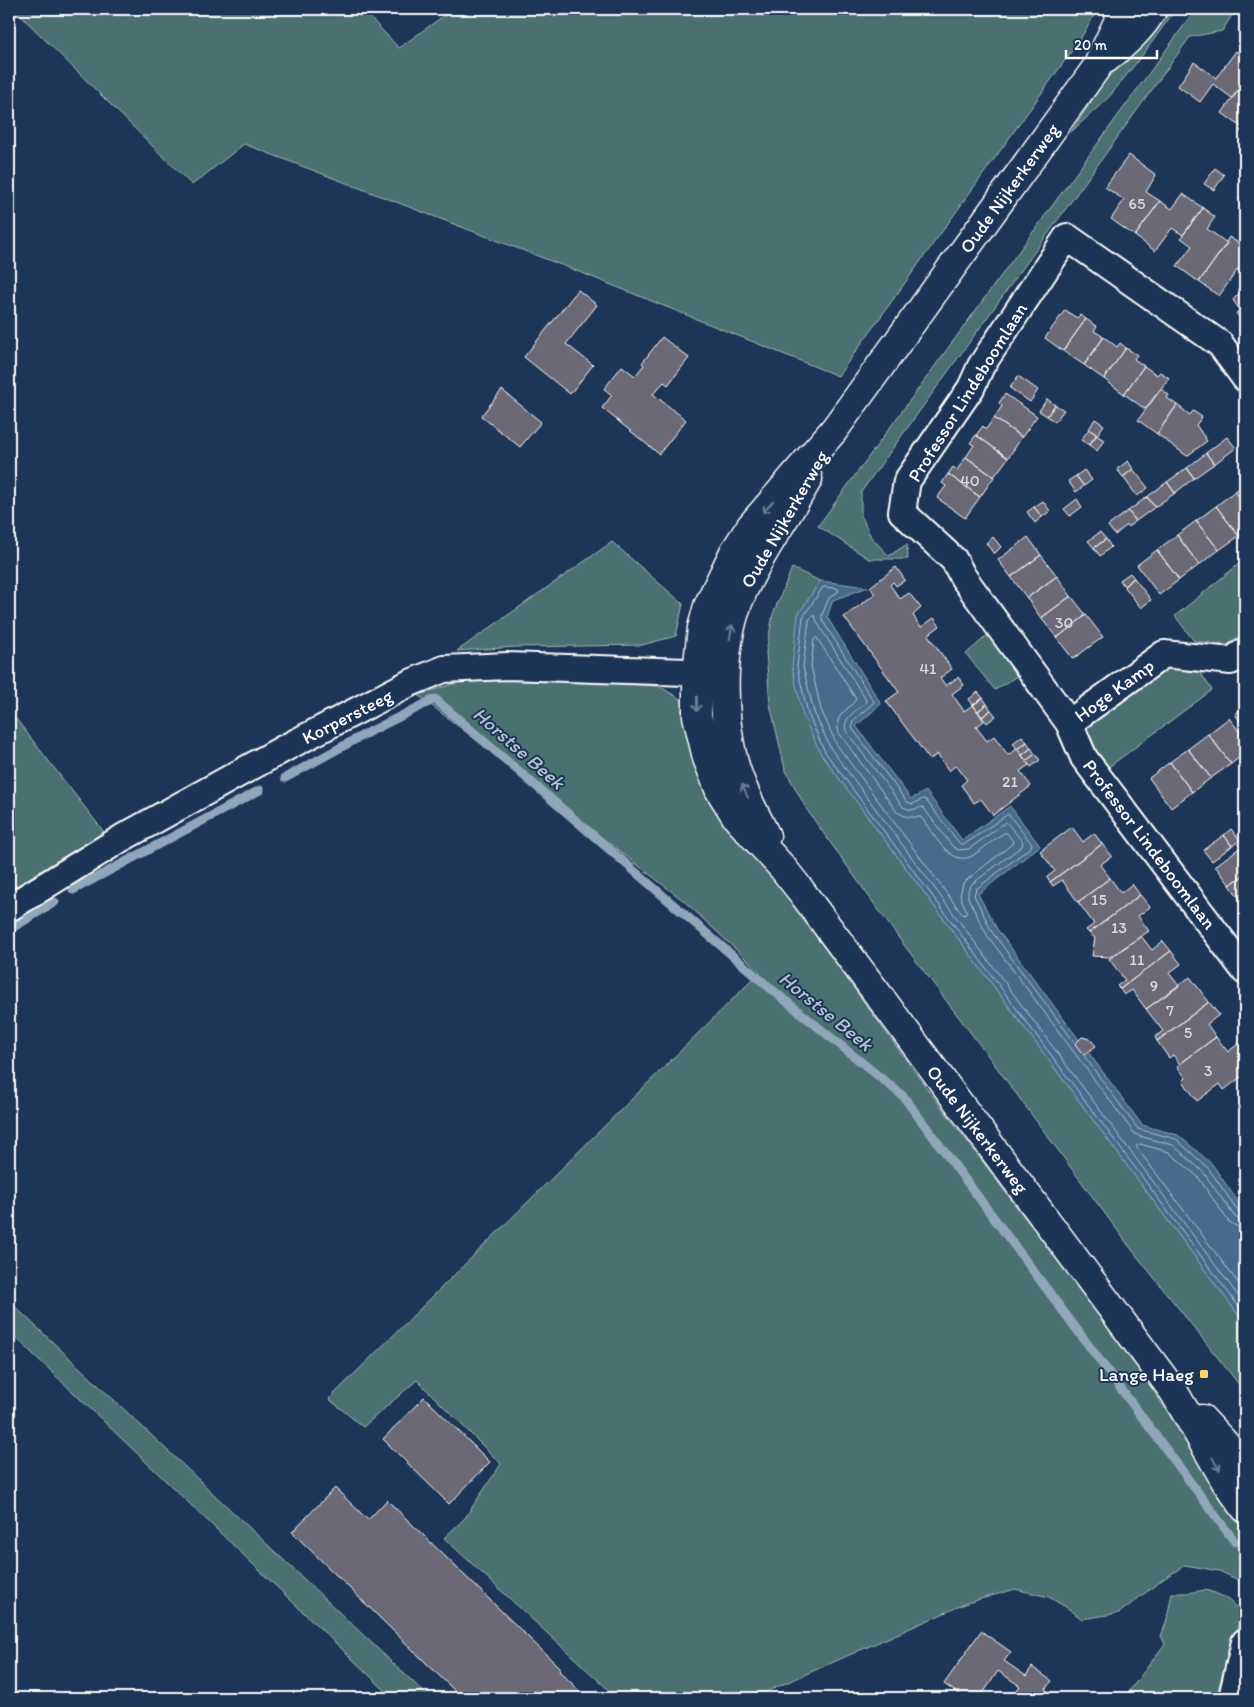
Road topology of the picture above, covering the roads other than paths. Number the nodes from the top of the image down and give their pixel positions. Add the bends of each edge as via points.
1 (1124, 9) edge
2 (1153, 9) edge
3 (1097, 66) junction
4 (1245, 378) edge
5 (834, 430) junction
6 (1245, 651) edge
7 (697, 672) junction
8 (726, 674) junction
9 (1069, 723) junction
10 (782, 866) junction
11 (9, 908) edge
12 (1245, 971) edge
13 (1174, 1392) junction
14 (1245, 1465) edge
15 (1245, 1508) edge
16 (1245, 1642) edge
17 (1232, 1698) edge

1 - 3 street, Oude Nijkerkerweg
2 - 3 street, Oude Nijkerkerweg via 1124,44
3 - 5 street, Oude Nijkerkerweg
4 - 9 street, Professor Lindeboomlaan via 1220,344 1067,237 981,366 971,388 907,481 902,512 954,560 963,578
5 -> 7 street, Oude Nijkerkerweg via 751,526 734,552 708,606
8 -> 5 street, Oude Nijkerkerweg via 732,624 742,593 762,552 796,501
6 - 9 street, Hoge Kamp via 1230,661 1164,654
7 - 8 street, Korpersteeg
7 -> 10 street, Oude Nijkerkerweg via 697,716 719,789 737,818
7 - 11 street, Korpersteeg via 507,666 444,669 285,748 122,838
10 -> 8 street, Oude Nijkerkerweg via 742,786 733,760 725,712
9 - 12 street, Professor Lindeboomlaan via 1084,758
10 - 13 street, Oude Nijkerkerweg
13 - 14 street, Oude Nijkerkerweg
13 -> 15 street, Oude Nijkerkerweg via 1226,1482
16 - 17 street

